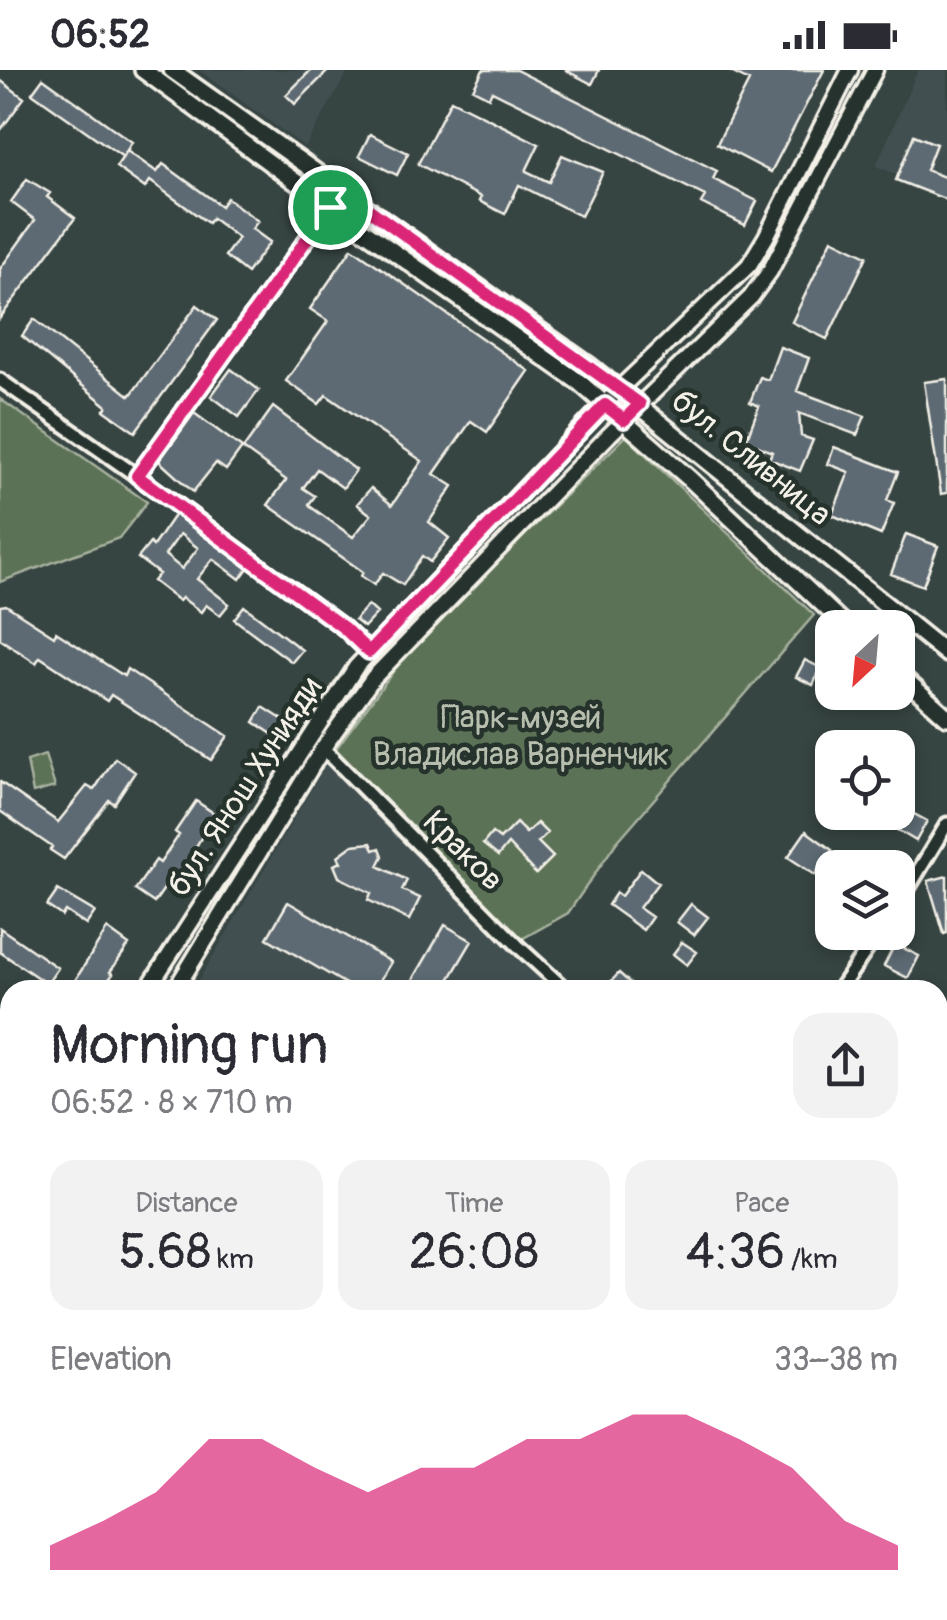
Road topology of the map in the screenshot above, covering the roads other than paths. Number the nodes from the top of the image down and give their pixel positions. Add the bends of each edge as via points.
1 (144, 70) edge
2 (172, 70) edge
3 (850, 70) edge
4 (876, 70) edge
5 (342, 190) junction
6 (330, 207) junction
7 (0, 380) edge
8 (620, 388) junction
9 (640, 404) junction
10 (605, 405) junction
11 (624, 420) junction
12 (137, 476) junction
13 (829, 610) edge
14 (369, 652) junction
15 (947, 654) edge
16 (915, 689) edge
17 (947, 717) edge
18 (323, 748) junction
19 (947, 824) edge
20 (915, 878) edge
21 (867, 950) edge
22 (154, 980) edge
23 (181, 980) edge
24 (555, 980) edge
25 (846, 980) edge

1 - 6 main road, бул. Сливница
2 - 5 main road, бул. Сливница
3 - 8 street, бул. Янош Хунияди via 749,264
4 - 9 street, бул. Янош Хунияди via 770,271
5 - 6 street
5 - 8 main road, бул. Сливница
6 - 10 main road, бул. Сливница
6 - 12 street
7 - 12 street
8 - 9 main road, бул. Сливница
8 - 10 street, бул. Янош Хунияди
9 - 11 street, бул. Янош Хунияди
9 - 15 main road, бул. Сливница
10 - 11 main road, бул. Сливница
10 - 14 street, бул. Янош Хунияди
11 - 13 main road, бул. Сливница
11 - 18 street, бул. Янош Хунияди via 392,658
12 - 14 street
14 - 22 street, бул. Янош Хунияди
16 - 17 main road
18 - 23 street, бул. Янош Хунияди
18 - 24 street, Краков
19 - 20 street
21 - 25 street

